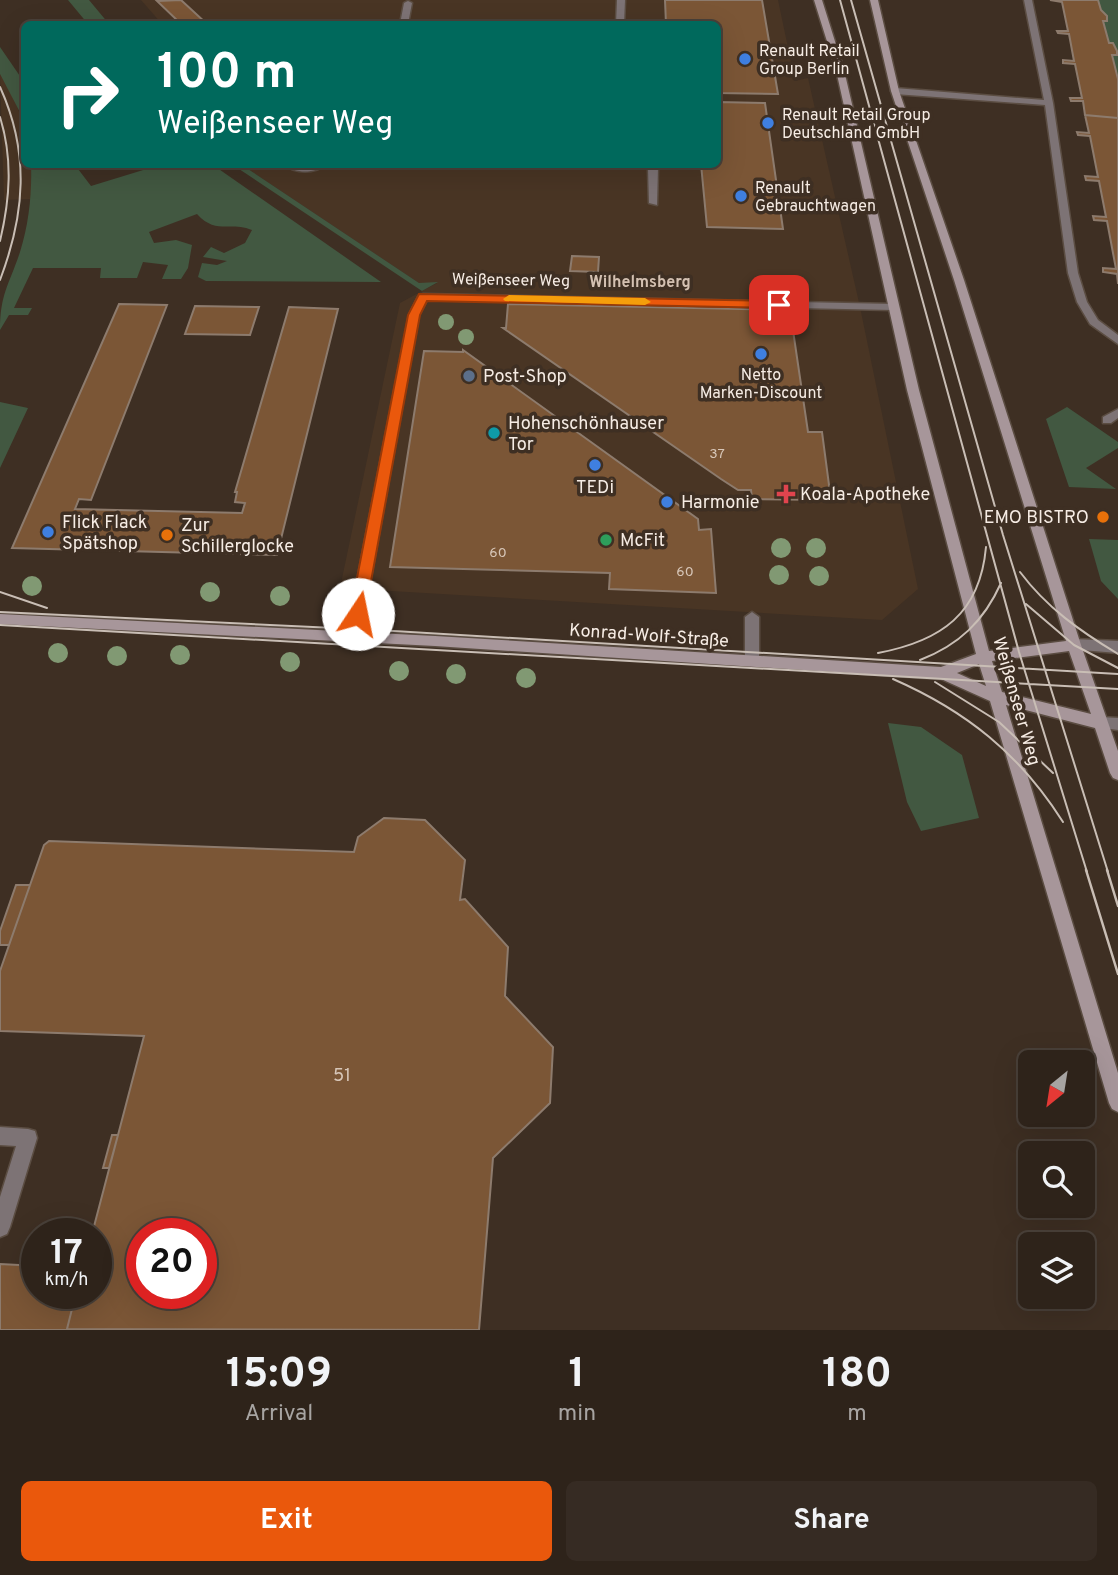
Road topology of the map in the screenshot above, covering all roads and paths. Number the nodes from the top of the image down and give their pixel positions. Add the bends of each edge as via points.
1 (621, 0) edge
2 (818, 0) edge
3 (874, 0) edge
4 (1028, 0) edge
5 (408, 3) dead end
6 (405, 21) edge
7 (620, 21) edge
8 (895, 92) junction
9 (1049, 103) junction
10 (293, 168) edge
11 (316, 168) edge
12 (653, 168) edge
13 (654, 202) dead end
14 (893, 307) junction
15 (1118, 341) edge
16 (752, 617) dead end
17 (0, 619) edge
18 (353, 637) junction
19 (1074, 645) junction
20 (1118, 647) edge
21 (983, 657) junction
22 (752, 661) junction
23 (942, 673) junction
24 (994, 696) junction
25 (1101, 723) junction
26 (1118, 724) edge
27 (1118, 773) edge
28 (1118, 1103) edge
29 (0, 1136) edge
30 (0, 1227) edge

1 - 7 street
2 - 14 main road, Weißenseer Weg via 839,70
3 - 8 main road
4 - 9 street
5 - 6 street
8 - 9 street
8 - 19 main road
9 - 15 street via 1073,273 1094,322
10 - 11 street
12 - 13 street
14 - 18 street, Weißenseer Weg via 423,297 414,315
14 - 21 main road, Weißenseer Weg
16 - 22 street
17 - 18 main road, Konrad-Wolf-Straße
18 - 22 main road, Konrad-Wolf-Straße
19 - 20 street
19 - 21 main road, Konrad-Wolf-Straße
19 - 25 main road
21 - 23 main road, Konrad-Wolf-Straße
21 - 24 main road, Weißenseer Weg
22 - 23 main road, Konrad-Wolf-Straße
23 - 24 main road, Konrad-Wolf-Straße
24 - 25 main road, Konrad-Wolf-Straße
24 - 28 main road, Weißenseer Weg
25 - 26 street
25 - 27 main road
29 - 30 street via 28,1138

